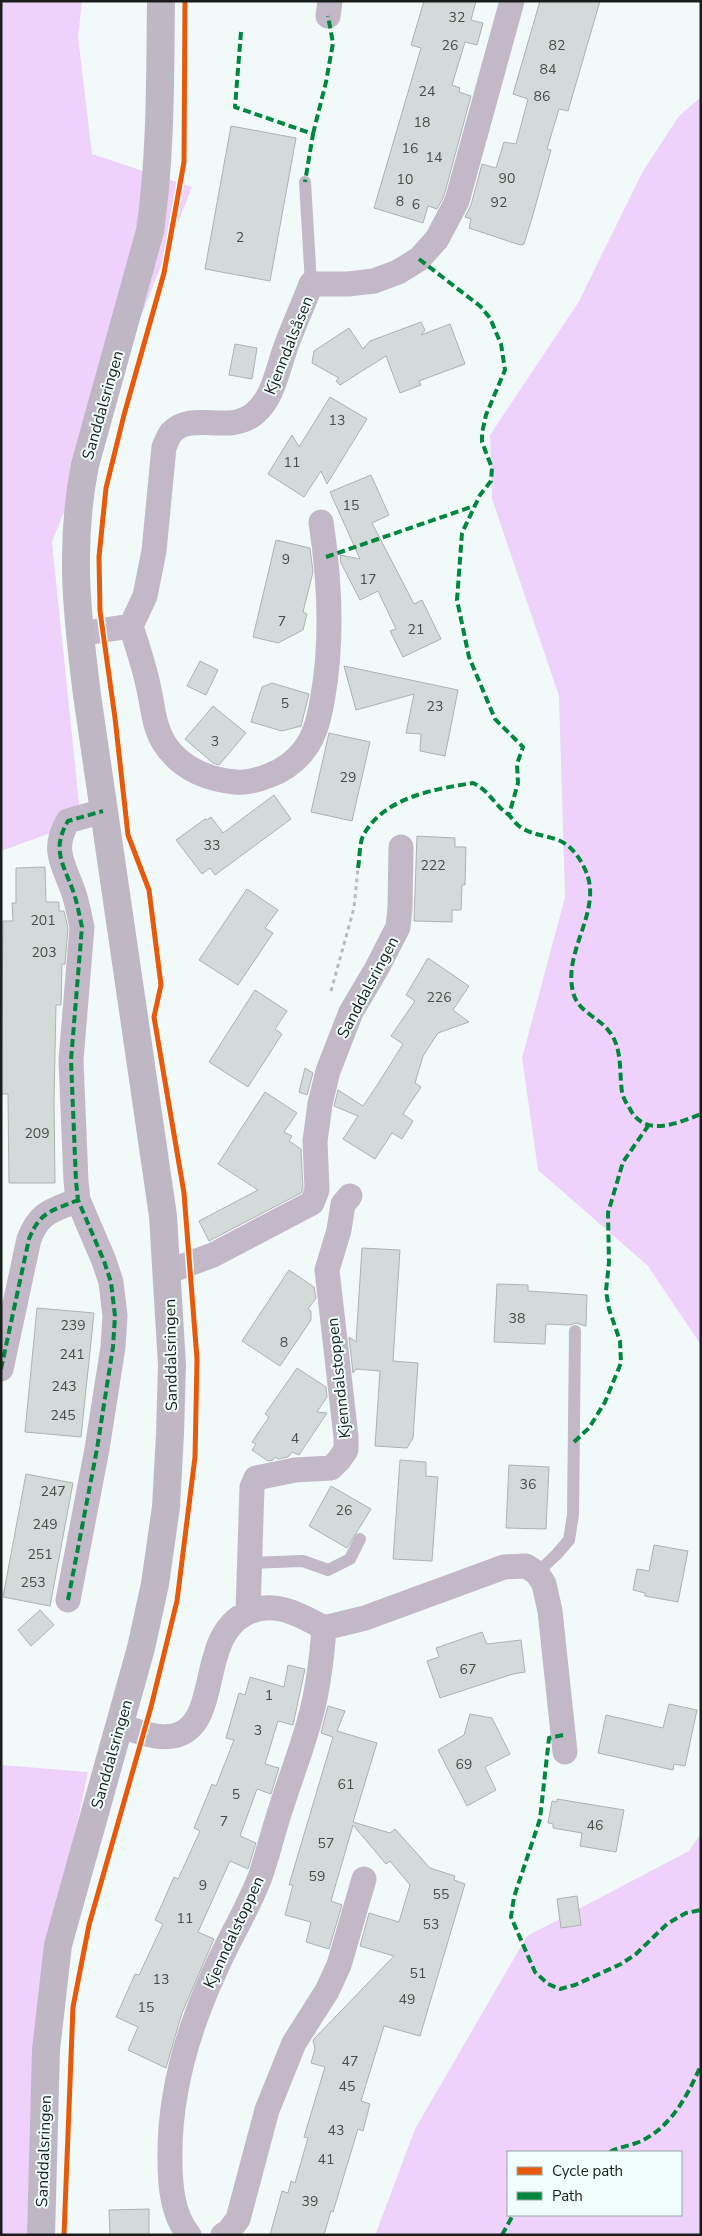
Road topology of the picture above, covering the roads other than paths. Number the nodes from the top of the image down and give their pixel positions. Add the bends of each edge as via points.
1 (161, 1) edge
2 (512, 1) edge
3 (305, 182) dead end
4 (312, 284) junction
5 (321, 522) dead end
6 (131, 626) junction
7 (79, 634) junction
8 (104, 811) junction
9 (400, 847) dead end
10 (350, 1196) dead end
11 (78, 1200) junction
12 (167, 1272) junction
13 (575, 1331) dead end
14 (1, 1369) edge
15 (360, 1539) dead end
16 (249, 1563) junction
17 (537, 1573) junction
18 (68, 1600) dead end
19 (248, 1612) junction
20 (324, 1628) junction
21 (120, 1726) junction
22 (565, 1752) dead end
23 (364, 1880) dead end
24 (184, 2232) edge
25 (41, 2235) edge
26 (222, 2235) edge

1 - 7 main road, Sanddalsringen via 156,192 150,231 79,499 75,556
2 - 4 street, Kjenndalsåsen via 457,201 437,239 419,259 374,281
3 - 4 lane
4 - 6 street, Kjenndalsåsen via 274,384 254,414 227,425 184,424 171,433 164,447 154,551 145,596
5 - 6 street via 329,584 326,678 315,730 305,749 278,772 258,780 217,780 200,774 174,756 156,724
6 - 7 street
7 - 8 main road, Sanddalsringen
8 - 11 street via 68,822 59,847 60,860 78,905 82,927 71,1060
8 - 12 main road, Sanddalsringen via 163,1216
9 - 12 street, Sanddalsringen via 398,927 350,1012 328,1071 315,1141 317,1190 312,1203 213,1255
10 - 16 street, Kjenndalstoppen via 343,1204 327,1270 346,1450 331,1468 294,1470 256,1478 252,1487
11 - 14 street via 48,1212 36,1223 29,1239
11 - 18 street via 111,1282 116,1316 97,1449
12 - 21 main road, Sanddalsringen via 172,1365 166,1507 156,1584
13 - 17 lane via 573,1506 569,1540
15 - 16 lane via 350,1559 328,1570 303,1561
16 - 19 street, Kjenndalstoppen
17 - 20 street via 526,1566 504,1567 365,1618
17 - 22 street via 544,1584 550,1611
19 - 20 street via 270,1607 284,1608
19 - 21 street via 231,1626 219,1643 194,1724 180,1734 167,1737
20 - 24 street, Kjenndalstoppen via 312,1712 260,1876 241,1922 214,1972 182,2058 173,2100 170,2172 174,2203
21 - 25 main road, Sanddalsringen via 58,1945 46,2050
23 - 26 street via 328,1991 294,2043 266,2110 238,2219

